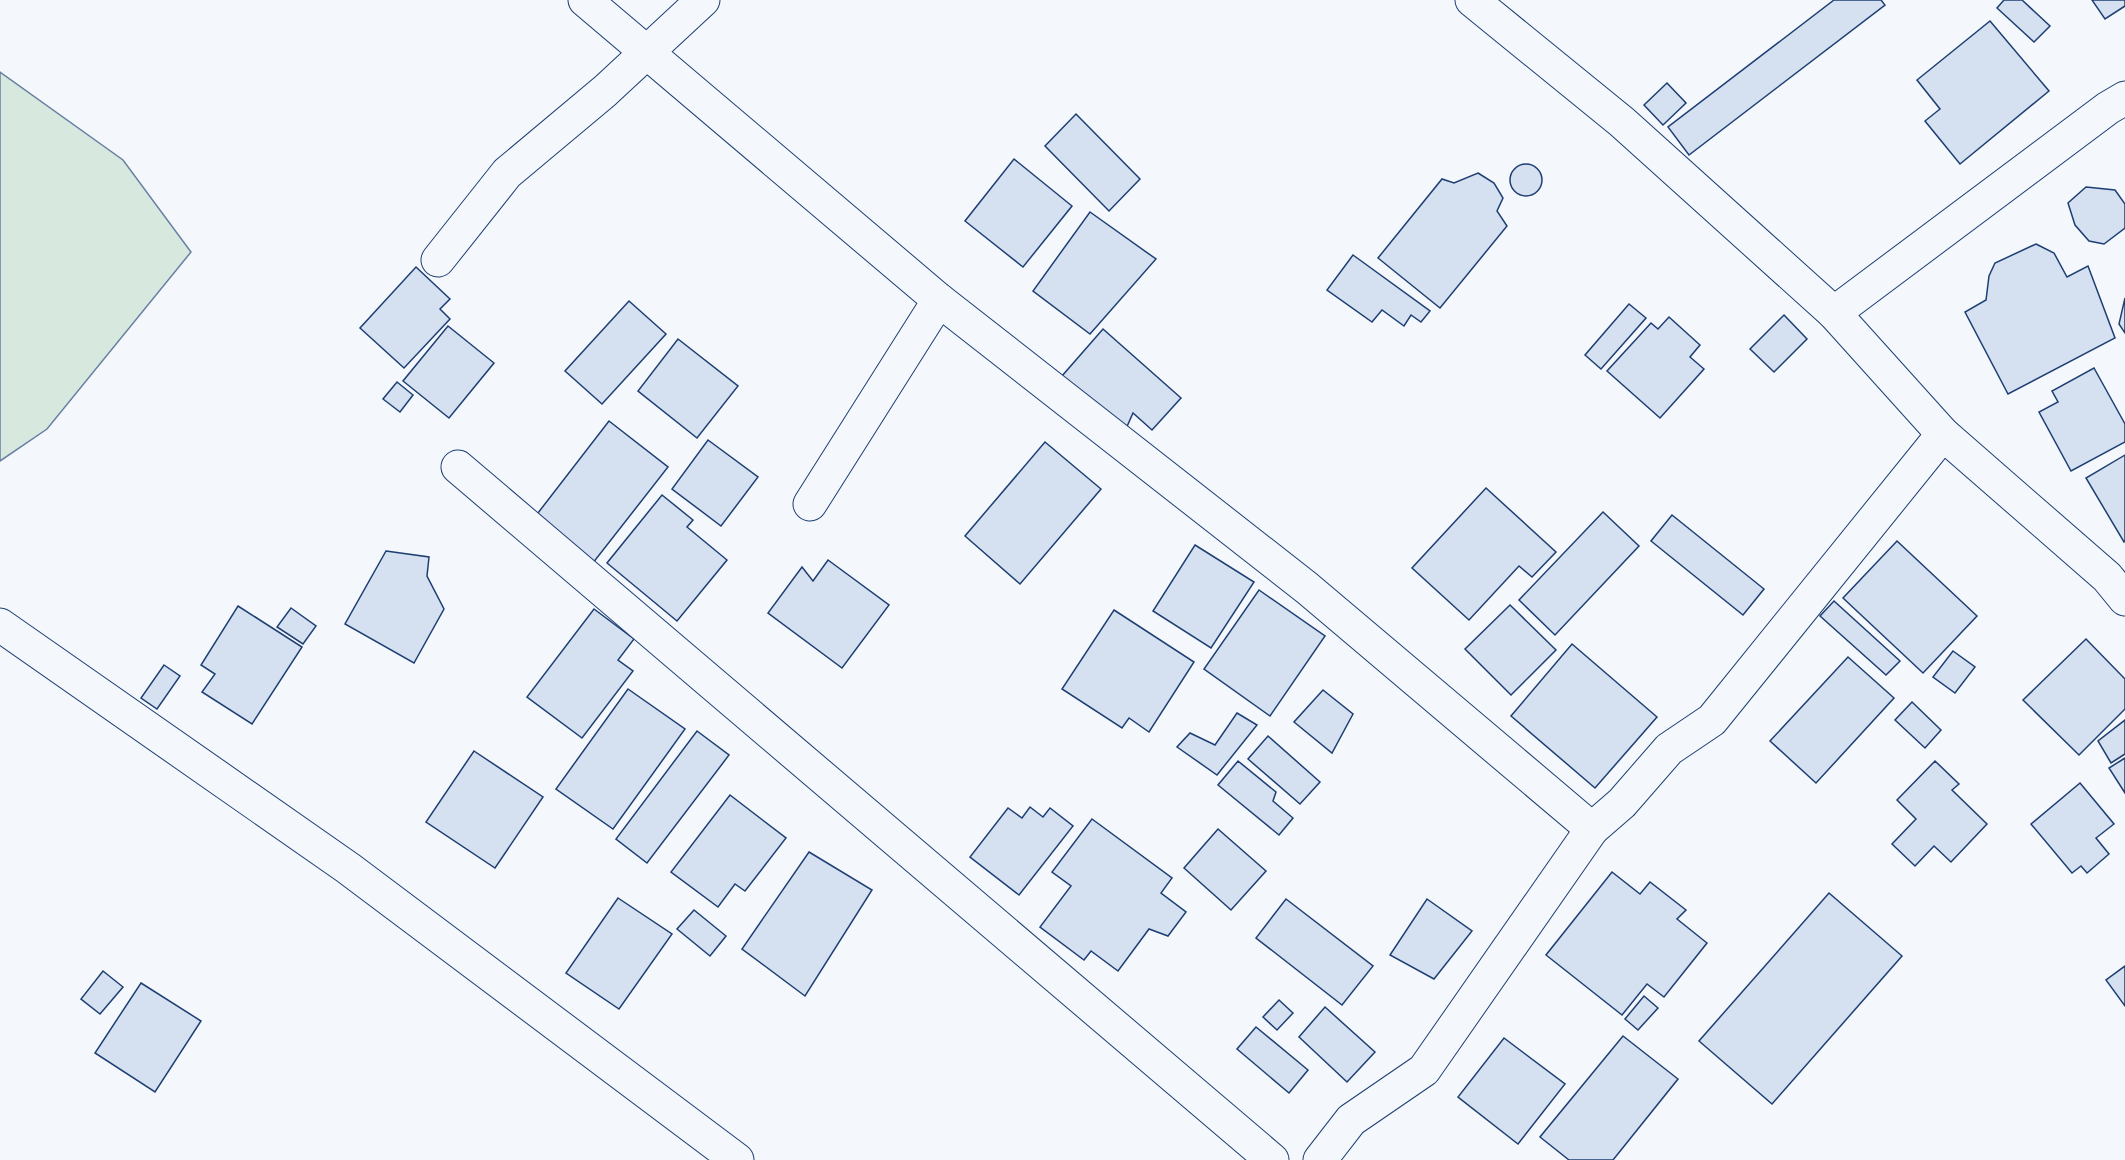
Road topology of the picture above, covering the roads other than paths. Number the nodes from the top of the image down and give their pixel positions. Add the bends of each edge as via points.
1 (585, 0) edge
2 (703, 0) edge
3 (1472, 0) edge
4 (647, 52) junction
5 (2119, 111) edge
6 (438, 260) dead end
7 (939, 300) junction
8 (1834, 313) junction
9 (1942, 434) junction
10 (458, 467) dead end
11 (810, 504) dead end
12 (2125, 599) edge
13 (0, 626) edge
14 (1592, 829) junction
15 (737, 1160) edge
16 (1272, 1160) edge
17 (1320, 1160) edge

1 - 4 street
2 - 4 street
3 - 8 street via 1623,122
4 - 6 street via 507,173
4 - 7 street
5 - 8 street
7 - 11 street
7 - 14 street via 1308,588
8 - 9 street
9 - 12 street via 2107,577
9 - 14 street via 1712,720 1669,749
10 - 16 street
13 - 15 street via 348,868
14 - 17 street via 1424,1070 1351,1120

